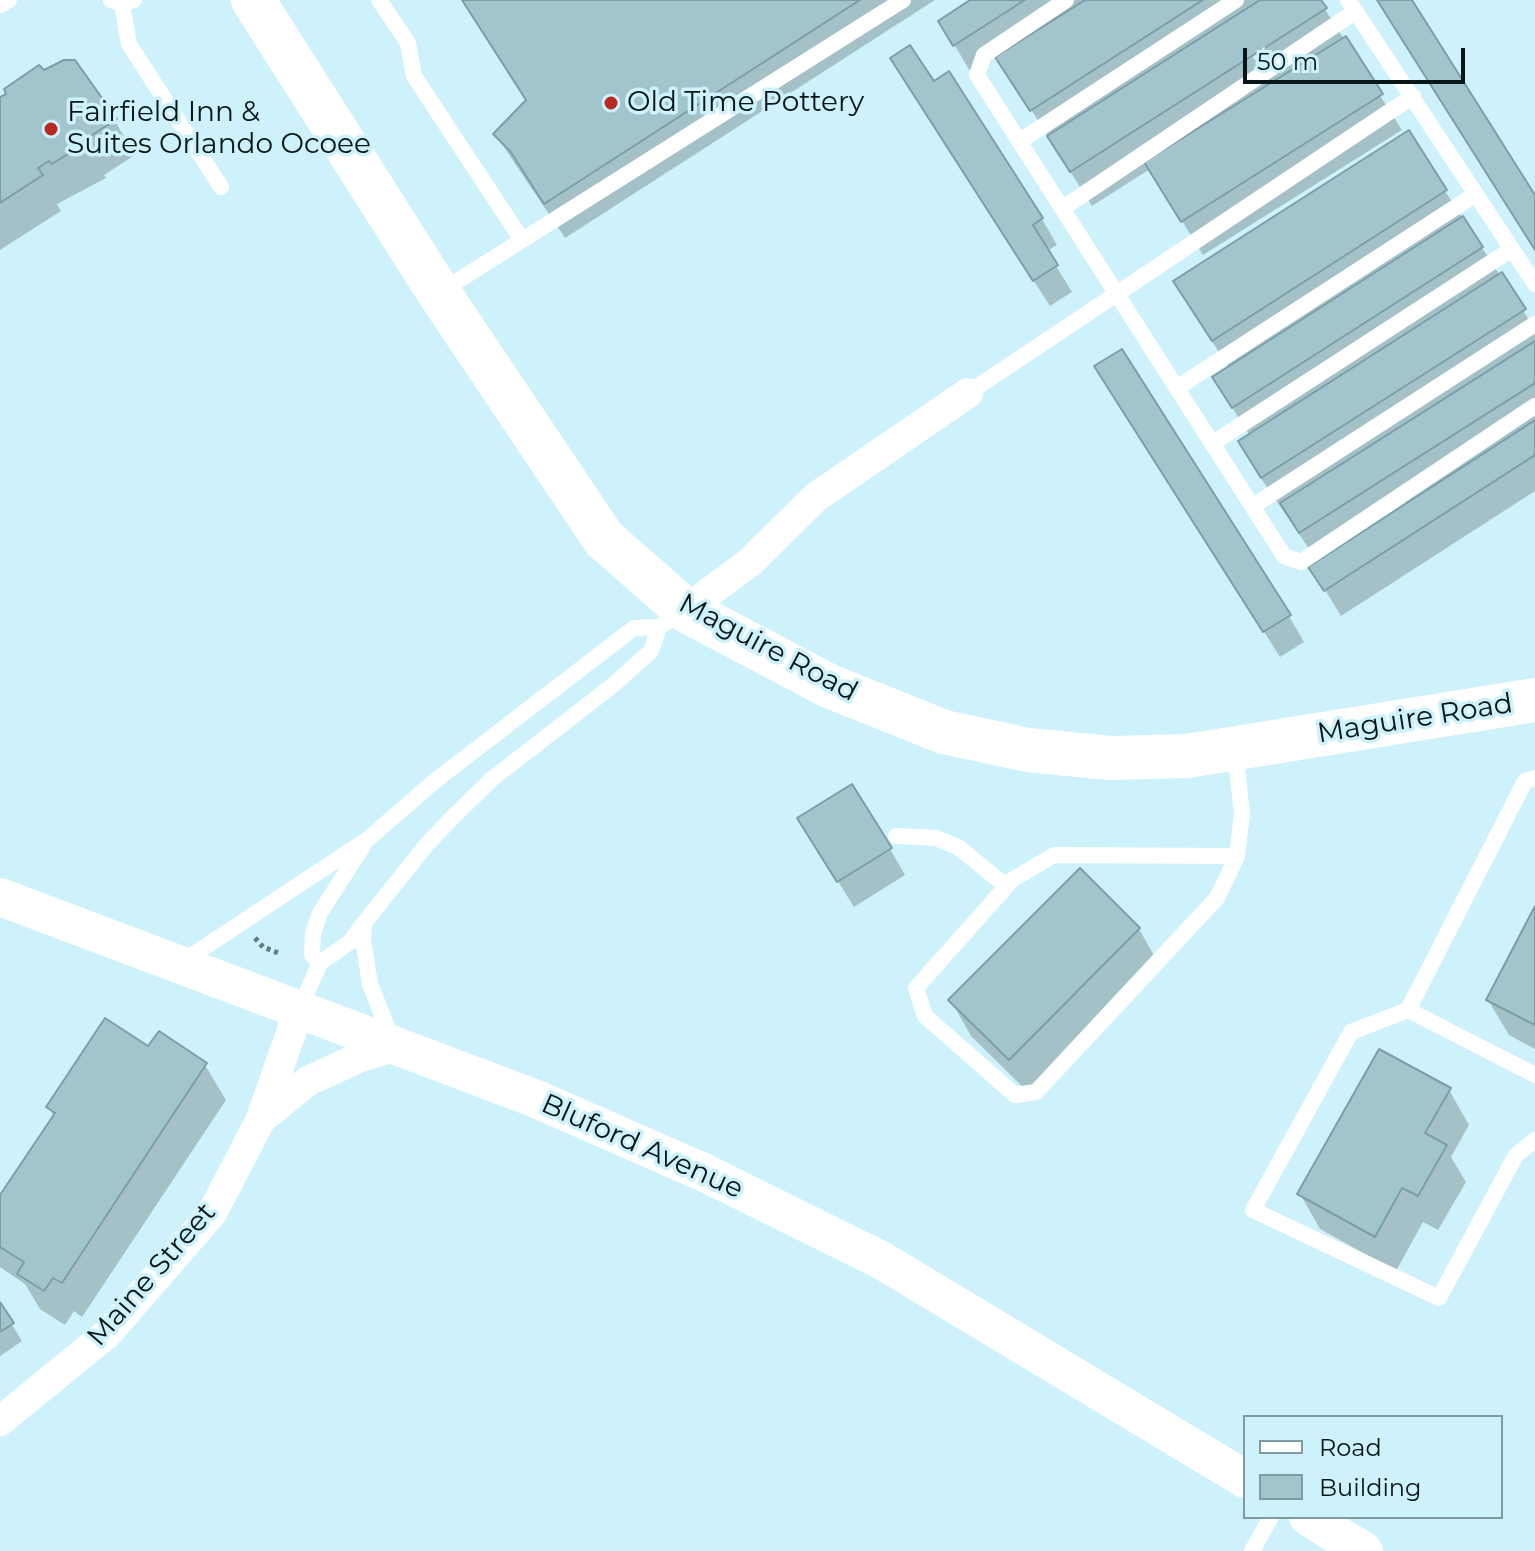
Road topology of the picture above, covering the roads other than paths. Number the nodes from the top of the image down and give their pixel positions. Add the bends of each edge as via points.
1 (9, 0) edge
2 (253, 0) edge
3 (379, 0) edge
4 (903, 0) edge
5 (1066, 0) edge
6 (1236, 0) edge
7 (122, 1) edge
8 (0, 5) edge
9 (1352, 5) edge
10 (1413, 96) junction
11 (1020, 141) junction
12 (221, 187) dead end
13 (1476, 194) junction
14 (1063, 208) junction
15 (522, 240) junction
16 (1512, 249) junction
17 (1535, 284) edge
18 (1118, 292) junction
19 (439, 293) junction
20 (1535, 324) edge
21 (1178, 387) junction
22 (968, 393) joint
23 (1535, 406) edge
24 (1213, 443) junction
25 (1253, 506) junction
26 (672, 618) junction
27 (1535, 700) edge
28 (1235, 748) junction
29 (1535, 778) edge
30 (896, 836) dead end
31 (368, 839) junction
32 (1237, 856) junction
33 (1006, 886) junction
34 (0, 897) edge
35 (364, 923) junction
36 (320, 963) junction
37 (178, 965) junction
38 (299, 1010) junction
39 (1408, 1010) junction
40 (394, 1047) junction
41 (1535, 1075) edge
42 (260, 1121) junction
43 (1535, 1140) edge
44 (0, 1421) edge
45 (1243, 1478) edge
46 (1270, 1519) edge
47 (1311, 1519) edge
48 (1252, 1551) edge
49 (1364, 1551) edge

1 - 8 lane
2 - 19 main road, Maguire Road
3 - 15 lane via 408,43 414,76
4 - 15 lane
5 - 11 lane via 984,55 977,75
6 - 11 lane
7 - 12 lane via 129,44
9 - 10 lane
9 - 14 lane
10 - 13 lane
10 - 18 lane
11 - 14 lane
13 - 16 lane
13 - 21 lane
14 - 18 lane
15 - 19 lane
16 - 17 lane
16 - 24 lane
18 - 21 lane
18 - 22 lane
19 - 26 main road, Maguire Road via 604,539
20 - 25 lane
21 - 24 lane
22 - 26 street via 816,497 749,563
23 - 25 lane via 1301,562 1284,556
24 - 25 lane
26 - 28 main road, Maguire Road via 944,732 1028,750 1110,758 1187,756
26 - 31 lane via 634,628
26 - 35 lane via 651,651 493,778 436,834
27 - 28 main road, Maguire Road
28 - 32 lane via 1242,814
29 - 39 lane via 1525,781
30 - 33 lane via 936,838 958,847
31 - 36 lane via 320,913 312,955
31 - 37 lane
32 - 33 lane via 1054,855
32 - 33 lane via 1217,898 1036,1092 1015,1095 925,1016 916,988
34 - 37 street, Bluford Avenue
35 - 36 lane via 350,942
35 - 40 lane via 370,984
36 - 38 lane
37 - 38 street, Bluford Avenue
38 - 40 street, Bluford Avenue
38 - 42 street, Maine Street
39 - 41 lane
39 - 43 lane via 1351,1032 1253,1210 1439,1298 1516,1155
40 - 42 street via 308,1081
40 - 45 street, Bluford Avenue via 534,1098 705,1173 881,1260
42 - 44 street, Maine Street via 212,1213 155,1281 108,1333
46 - 48 lane
47 - 49 street

